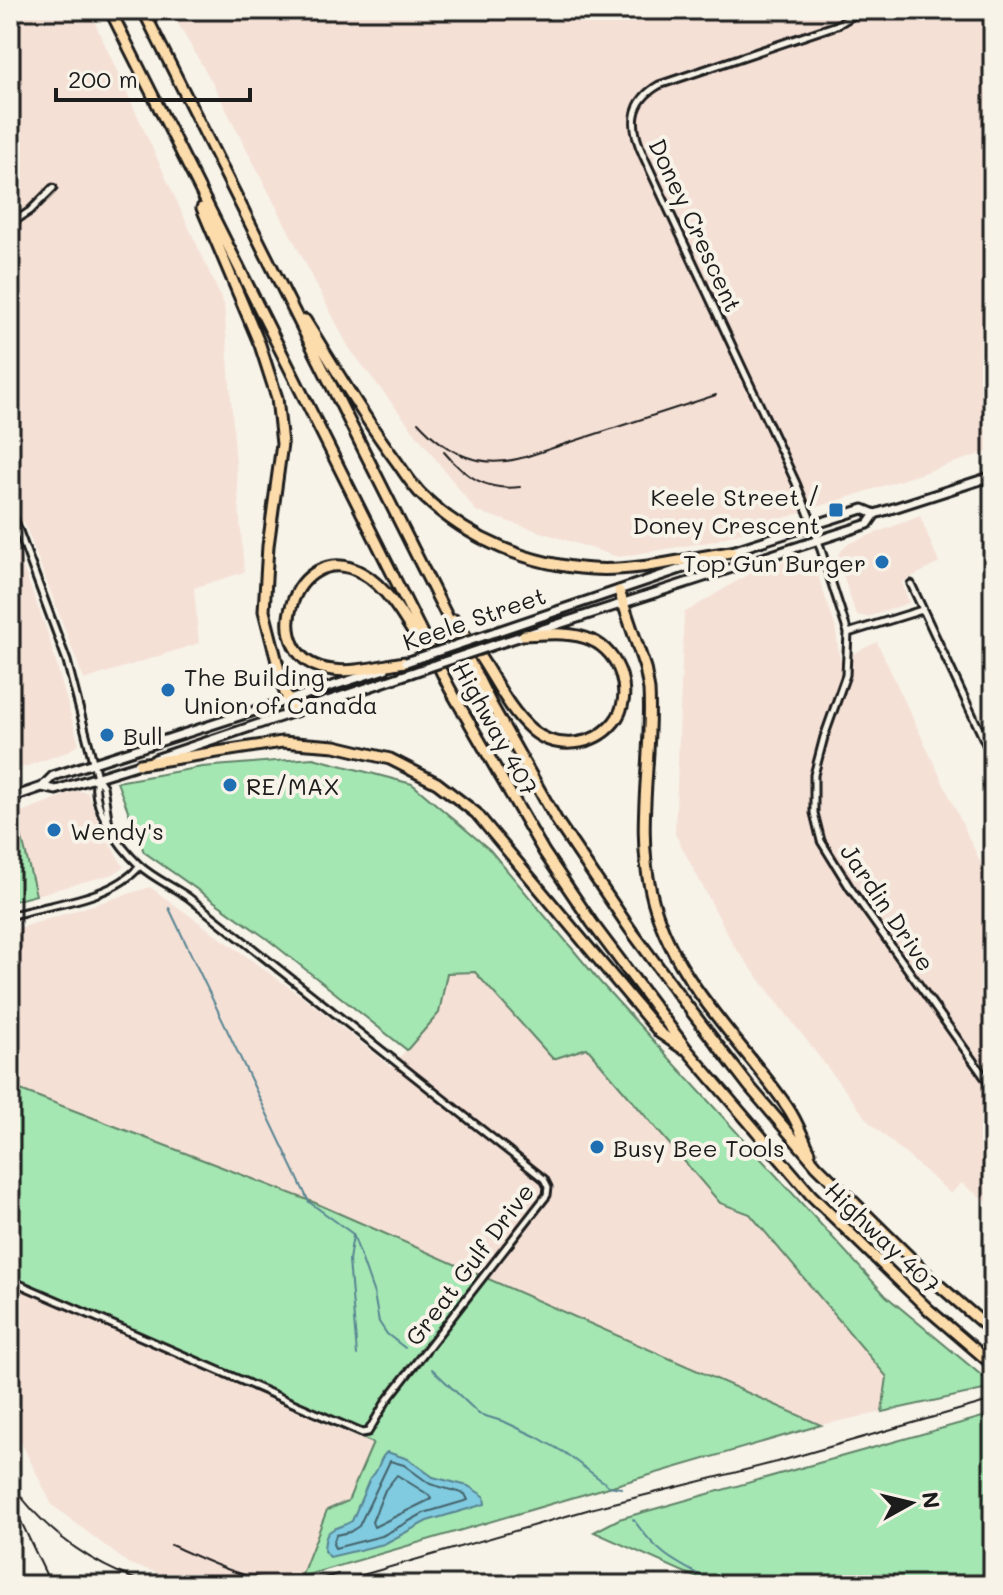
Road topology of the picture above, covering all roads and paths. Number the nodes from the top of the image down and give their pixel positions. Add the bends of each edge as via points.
1 (110, 10) edge
2 (143, 10) edge
3 (862, 10) edge
4 (177, 146) junction
5 (53, 188) dead end
6 (10, 224) edge
7 (274, 270) junction
8 (993, 476) edge
9 (10, 507) edge
10 (875, 514) junction
11 (813, 525) junction
12 (818, 540) junction
13 (731, 552) junction
14 (911, 584) dead end
15 (619, 591) junction
16 (436, 595) junction
17 (624, 603) junction
18 (922, 610) junction
19 (848, 633) junction
20 (524, 635) junction
21 (406, 662) junction
22 (450, 689) junction
23 (289, 700) junction
24 (295, 711) junction
25 (993, 759) edge
26 (94, 763) junction
27 (140, 764) junction
28 (97, 777) junction
29 (42, 787) junction
30 (10, 798) edge
31 (140, 866) junction
32 (10, 916) edge
33 (688, 1051) junction
34 (993, 1089) edge
35 (817, 1166) junction
36 (10, 1280) edge
37 (993, 1332) edge
38 (993, 1365) edge

1 - 4 highway, Highway 407
2 - 7 highway, Highway 407
3 - 11 street, Doney Crescent via 837,25 659,85 642,98 633,122 634,135
4 - 22 highway, Highway 407
4 - 23 highway via 277,398 282,444 264,611
5 - 6 street
7 - 13 highway via 375,433 421,495 462,527 499,548 594,569
7 - 16 highway, Highway 407
8 - 10 main road, Keele Street
9 - 26 street, Great Gulf Drive via 62,648
10 - 11 main road, Keele Street via 863,509
10 - 12 main road, Keele Street via 868,524
11 - 12 street, Doney Crescent
11 - 13 main road, Keele Street
12 - 17 main road, Keele Street
12 - 19 street, Jardin Drive
13 - 15 main road, Keele Street
14 - 18 street
15 - 17 highway
15 - 21 main road, Keele Street, bridge
16 - 20 highway via 532,731 559,743 577,743 597,737 614,723 624,685 607,649 575,635
16 - 35 highway, Highway 407 via 523,763 575,848 685,1003
17 - 20 main road, Keele Street
17 - 35 highway via 649,690 645,857 662,929 709,1006 789,1109
18 - 19 street
18 - 25 street
19 - 34 street, Jardin Drive via 846,675 814,775 814,813 821,841
20 - 24 main road, Keele Street, bridge
21 - 22 highway via 334,671 307,660 292,640 287,620 303,582 322,570 342,567 361,572 385,593
21 - 23 main road, Keele Street
22 - 33 highway, Highway 407 via 544,852
23 - 24 highway
23 - 26 main road, Keele Street
24 - 27 main road, Keele Street
26 - 28 street, Great Gulf Drive
26 - 29 main road, Keele Street via 53,776
27 - 28 main road, Keele Street
27 - 33 highway via 282,742 335,746 390,759 437,783 476,813 660,1033
28 - 29 main road, Keele Street via 56,790
28 - 31 street, Great Gulf Drive via 109,825
29 - 30 main road, Keele Street
31 - 32 street via 110,890
31 - 36 street, Great Gulf Drive via 188,897 544,1179 547,1195 387,1400 368,1432 362,1433
33 - 38 highway, Highway 407 via 811,1195
35 - 37 highway, Highway 407

